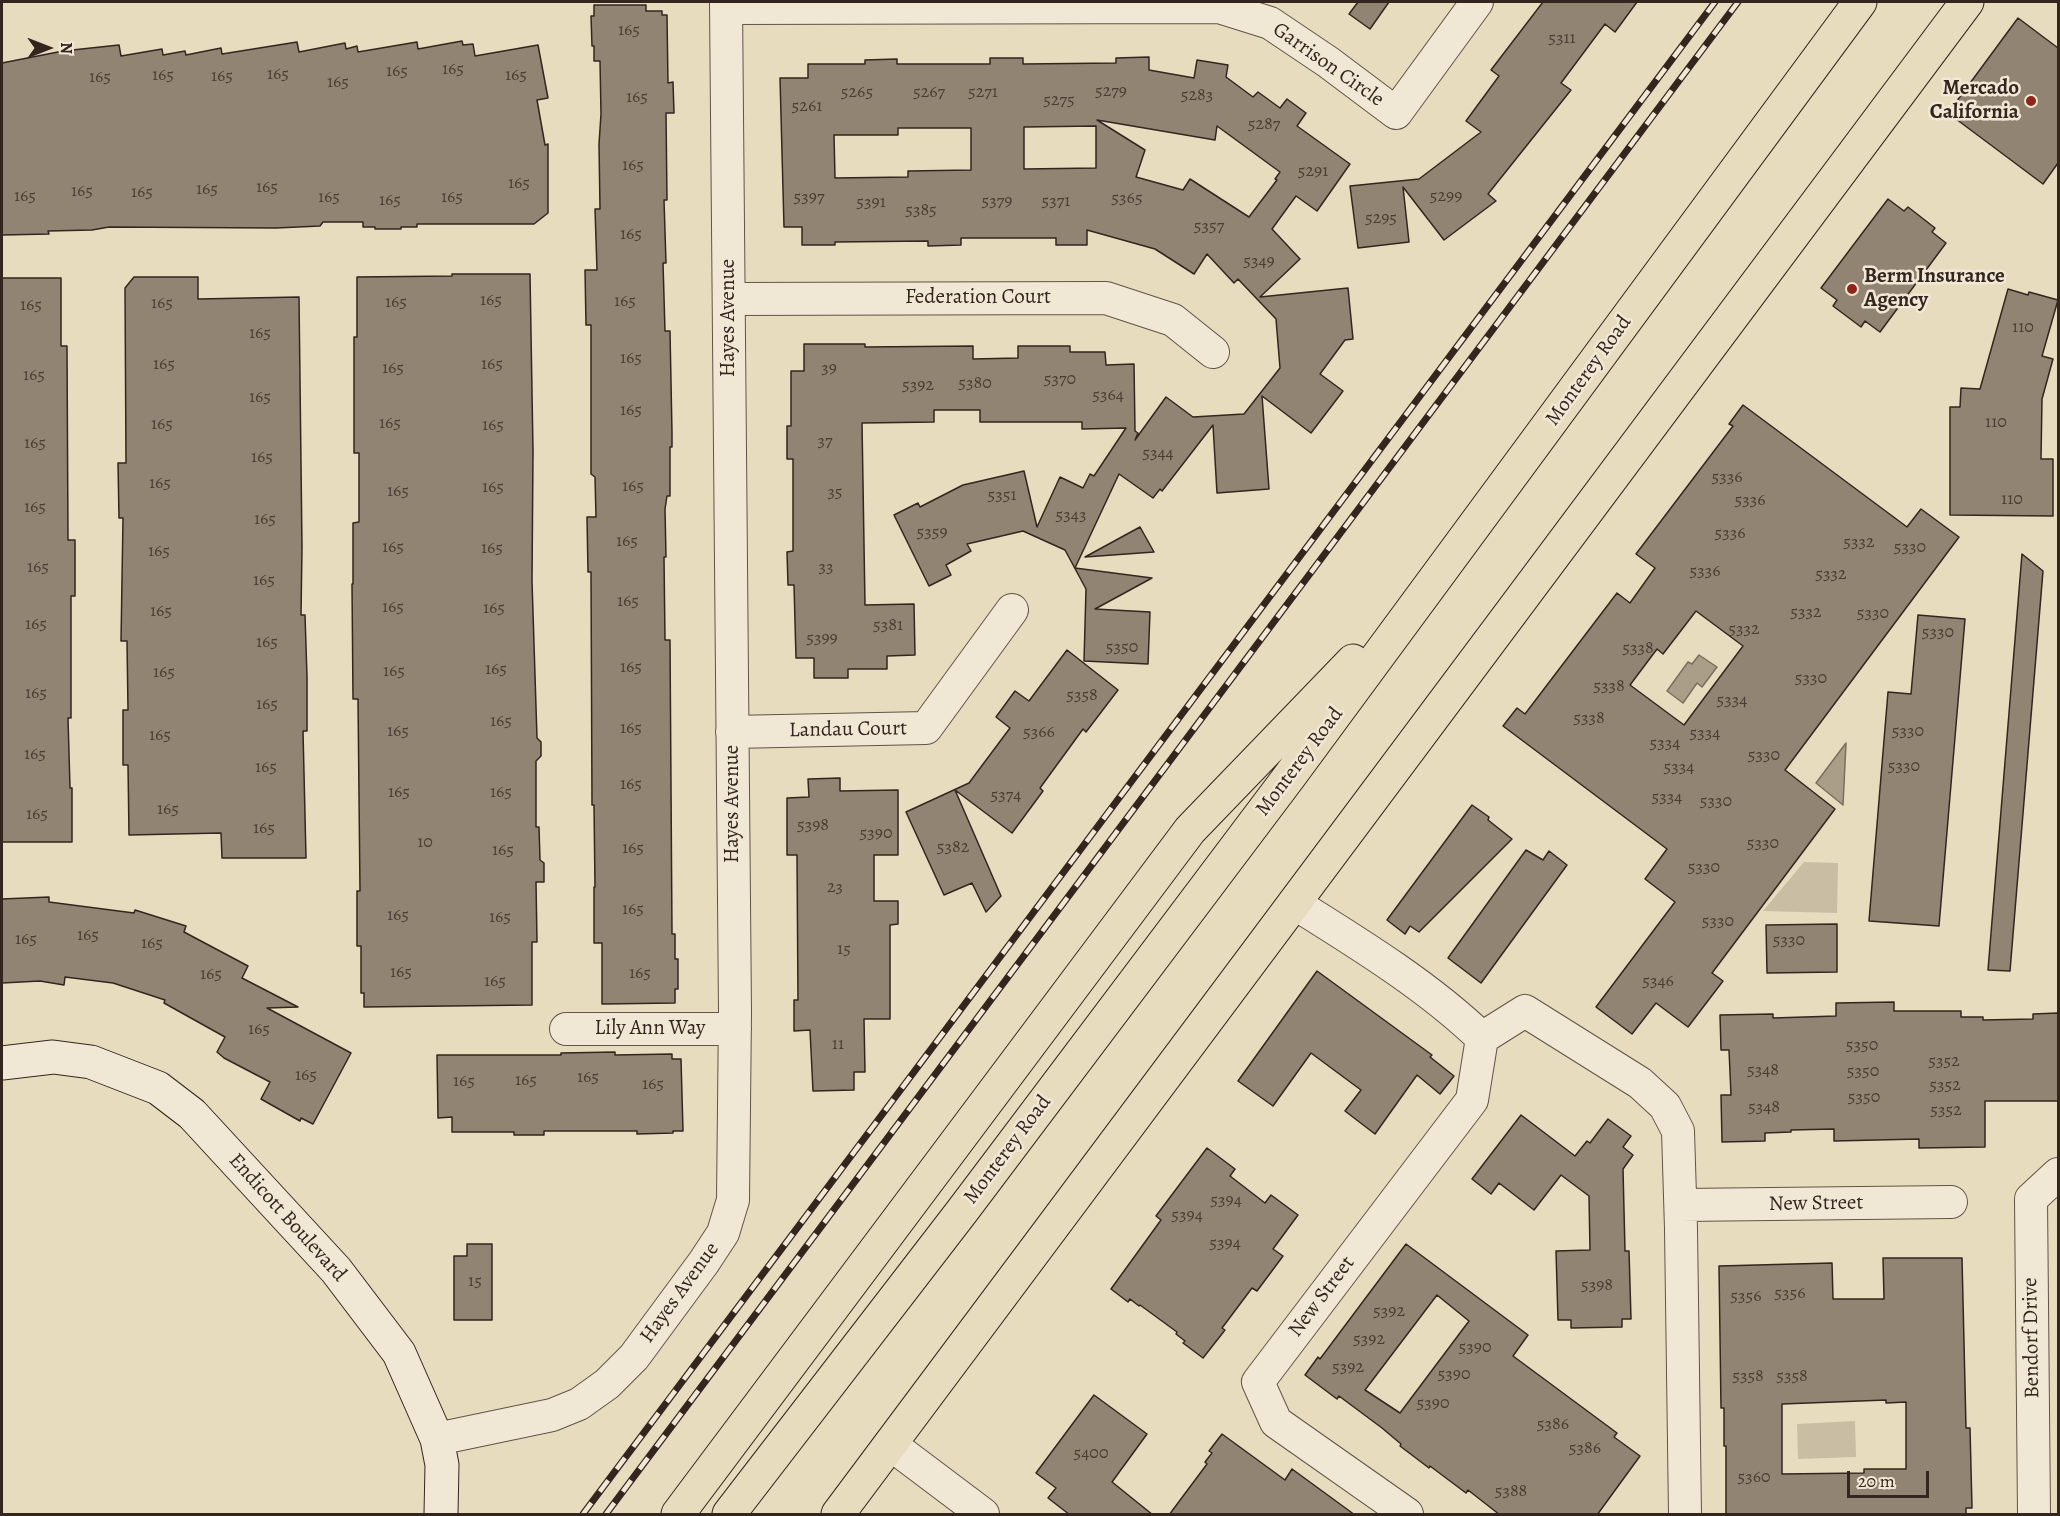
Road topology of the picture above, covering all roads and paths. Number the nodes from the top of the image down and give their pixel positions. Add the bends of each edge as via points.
1 (1477, 2) edge
2 (1860, 2) edge
3 (1967, 2) edge
4 (726, 5) edge
5 (729, 299) junction
6 (1212, 352) dead end
7 (1446, 564) junction
8 (1012, 610) dead end
9 (732, 732) junction
10 (1294, 903) junction
11 (566, 1029) dead end
12 (735, 1029) junction
13 (1482, 1038) junction
14 (2, 1063) edge
15 (2058, 1174) edge
16 (1951, 1202) dead end
17 (1681, 1205) junction
18 (436, 1439) junction
19 (890, 1444) junction
20 (441, 1515) edge
21 (678, 1515) edge
22 (729, 1515) edge
23 (838, 1515) edge
24 (983, 1515) edge
25 (1407, 1515) edge
26 (1685, 1515) edge
27 (2034, 1515) edge

1 - 4 street, Garrison Circle via 1396,113 1270,23 1219,7
2 - 7 main road, Monterey Road
3 - 10 main road
4 - 5 street, Hayes Avenue
5 - 6 street, Federation Court via 1106,298 1173,320
5 - 9 street, Hayes Avenue
7 - 21 main road via 1190,830
7 - 22 main road, Monterey Road
8 - 9 street, Landau Court via 926,728
9 - 12 street, Hayes Avenue
10 - 13 street via 1348,936 1458,1015
10 - 19 main road
11 - 12 street, Lily Ann Way
12 - 18 street, Hayes Avenue via 733,1200 723,1233 704,1262 634,1357 579,1404 552,1415
13 - 17 street via 1525,1011 1640,1083 1665,1106 1678,1131
13 - 25 street, New Street via 1472,1100 1257,1382 1276,1422
14 - 18 main road, Endicott Boulevard via 53,1057 91,1062 158,1088 192,1114 336,1270 399,1353
15 - 27 street, Bendorf Drive via 2031,1199
16 - 17 street, New Street
17 - 26 street
18 - 20 main road, Endicott Boulevard via 442,1465
19 - 23 main road
19 - 24 street

